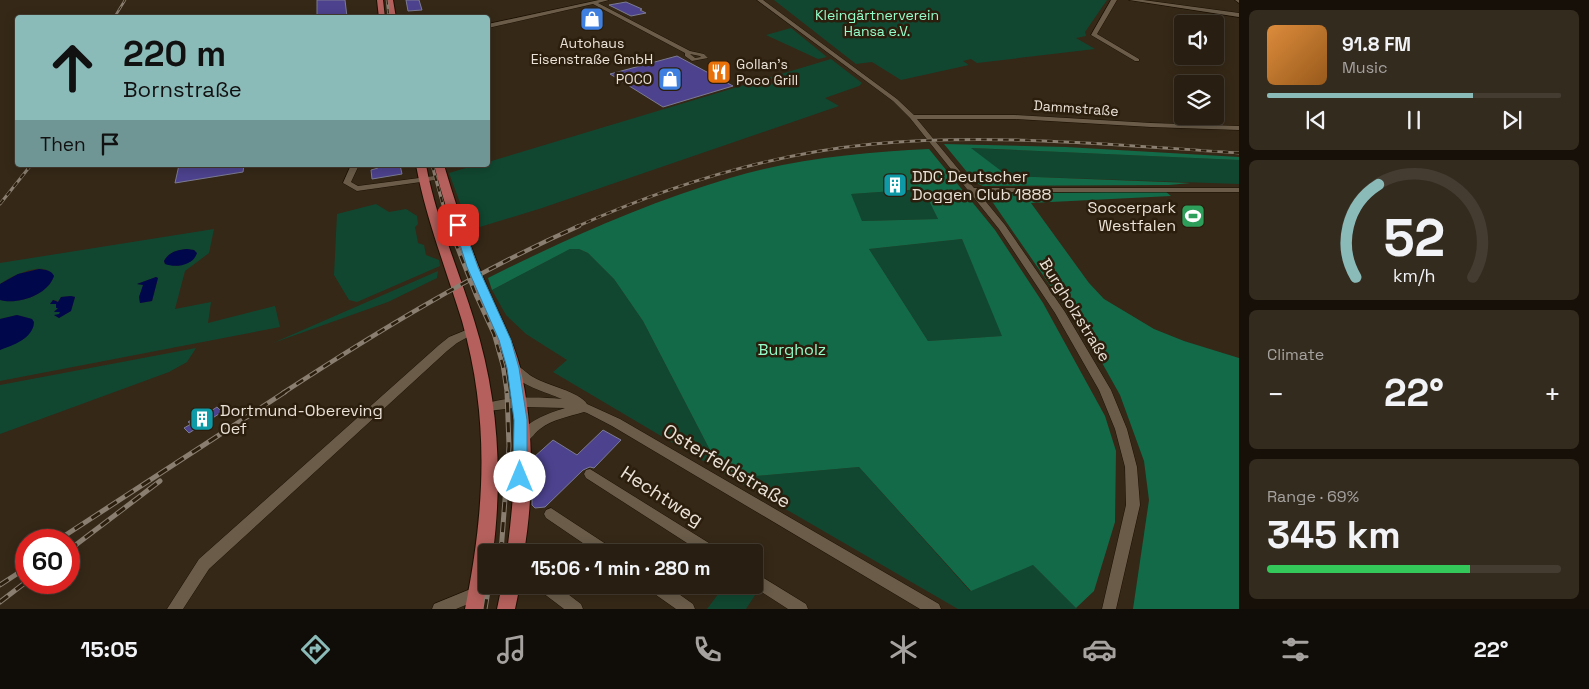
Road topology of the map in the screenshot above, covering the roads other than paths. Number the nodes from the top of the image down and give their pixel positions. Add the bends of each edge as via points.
1 (380, 0) edge
2 (390, 0) edge
3 (606, 0) edge
4 (760, 0) edge
5 (768, 0) edge
6 (1114, 0) edge
7 (1132, 0) edge
8 (594, 3) junction
9 (1178, 3) edge
10 (382, 15) edge
11 (393, 15) edge
12 (1239, 15) edge
13 (490, 26) edge
14 (688, 52) dead end
15 (1137, 60) dead end
16 (847, 64) junction
17 (912, 117) junction
18 (1239, 128) edge
19 (354, 167) edge
20 (421, 167) edge
21 (440, 167) edge
22 (442, 177) junction
23 (423, 180) junction
24 (1239, 188) edge
25 (973, 190) junction
26 (471, 332) junction
27 (513, 368) junction
28 (519, 403) junction
29 (488, 407) junction
30 (586, 408) junction
31 (520, 441) junction
32 (590, 474) dead end
33 (551, 514) dead end
34 (517, 544) edge
35 (594, 544) edge
36 (699, 544) edge
37 (763, 585) edge
38 (509, 594) edge
39 (556, 594) edge
40 (667, 594) edge
41 (476, 601) edge
42 (174, 609) edge
43 (439, 609) edge
44 (506, 609) edge
45 (576, 609) edge
46 (688, 609) edge
47 (800, 609) edge
48 (934, 609) edge
49 (1109, 609) edge

1 - 10 main road
2 - 11 main road
3 - 8 street
4 - 16 street, Burgholzstraße
5 - 16 street, Burgholzstraße
6 - 15 street via 1094,35
7 - 9 street
8 - 13 street
8 - 14 street
9 - 12 street
16 - 17 street, Burgholzstraße
17 - 18 street, Dammstraße via 1015,117
17 - 25 street, Burgholzstraße
19 - 23 street via 347,183 357,189
20 - 23 main road
21 - 22 main road
22 - 23 street
22 - 27 main road
23 - 26 main road
24 - 25 street
25 - 49 street, Burgholzstraße via 1054,302 1105,390 1121,429 1131,467 1133,506
26 - 29 main road
26 - 42 street via 453,340 204,564
27 - 28 main road
27 - 30 street via 529,382 570,397
28 - 29 street, Osterfeldstraße
28 - 30 street, Osterfeldstraße via 560,403
28 - 31 main road
29 - 41 main road via 490,491 485,553
30 - 31 street via 544,418
30 - 48 street, Osterfeldstraße via 640,436
31 - 34 main road
32 - 36 street, Hechtweg
33 - 35 street
37 - 47 street
38 - 44 main road
39 - 45 street
40 - 46 street
41 - 43 street

